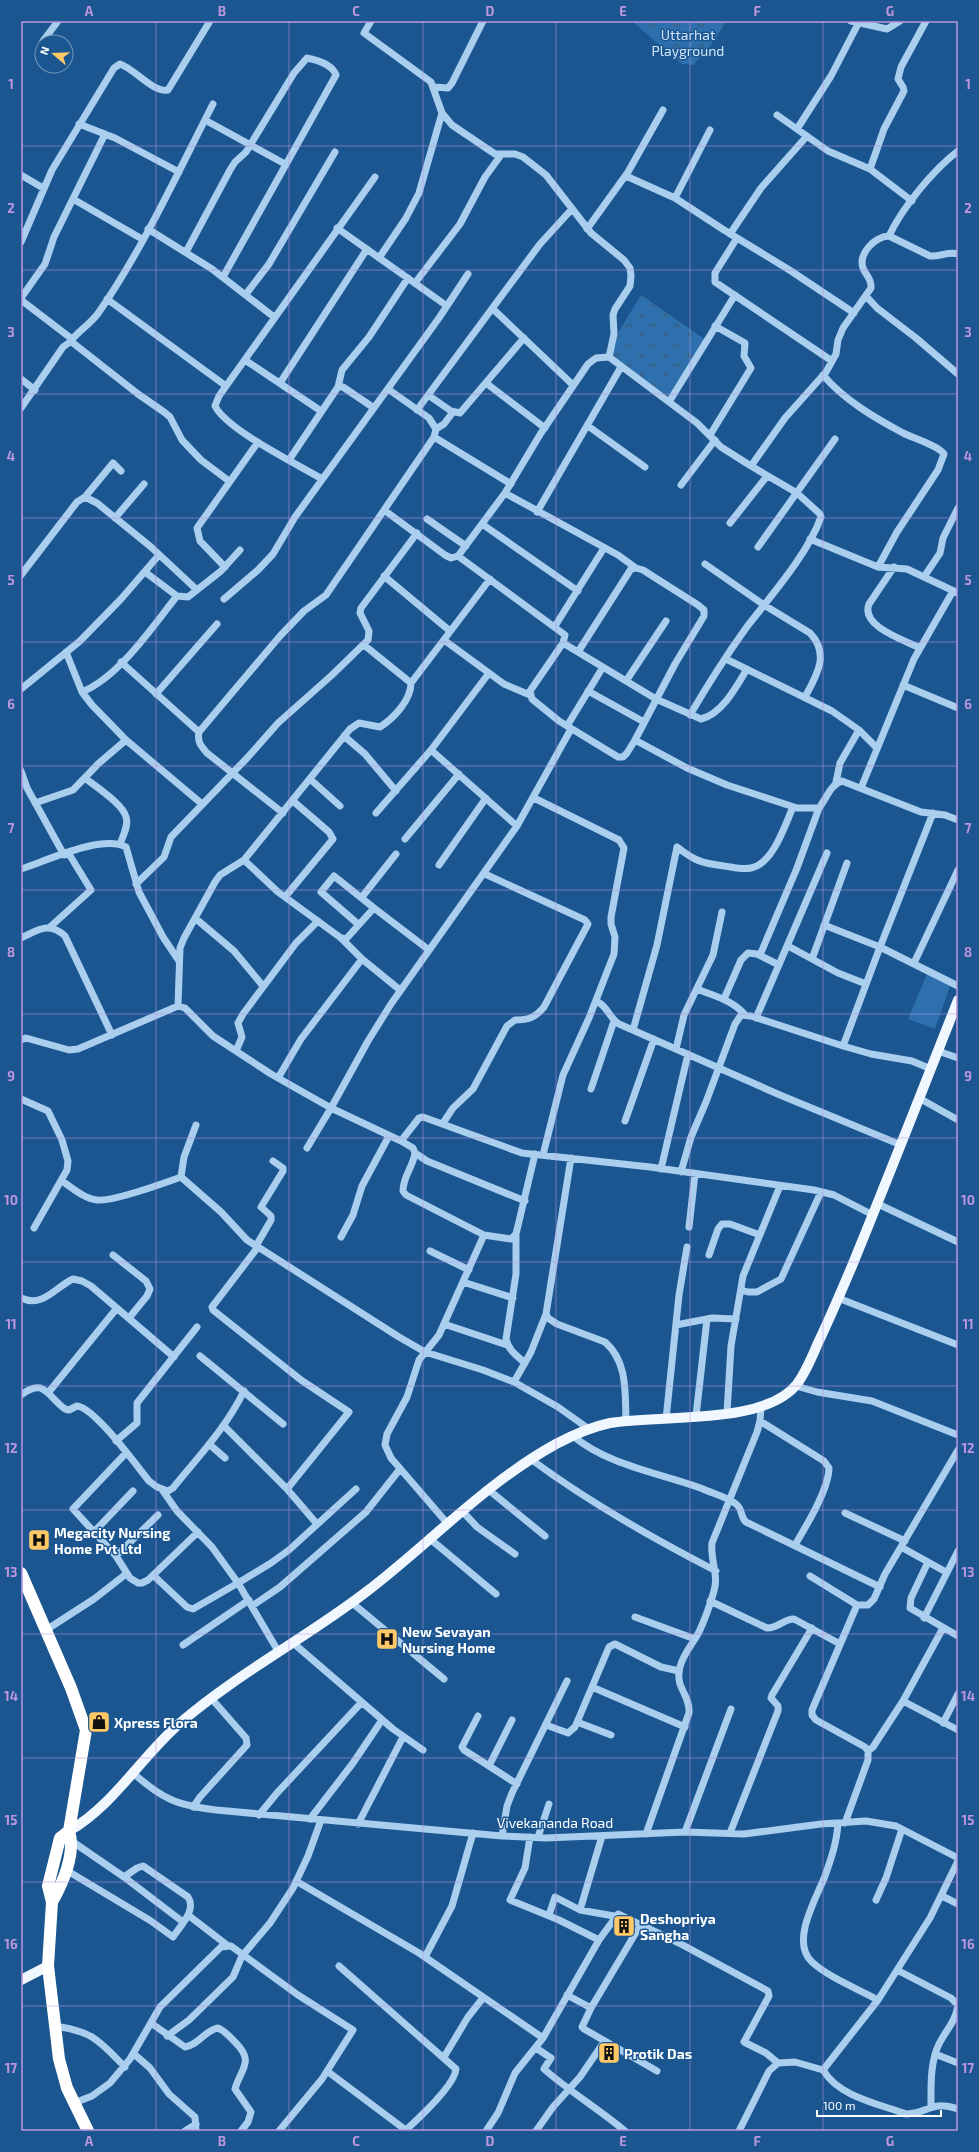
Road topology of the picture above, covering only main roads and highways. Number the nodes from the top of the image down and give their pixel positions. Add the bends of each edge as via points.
1 (958, 1000) edge
2 (21, 1572) edge
3 (71, 1837) junction
4 (52, 1902) junction
5 (48, 1966) junction
6 (21, 1980) edge
7 (88, 2131) edge

1 - 3 main road via 878,1204 809,1363 796,1386 761,1407 727,1413 626,1421 589,1429 555,1445 462,1511 395,1569 351,1602 212,1698 158,1743 108,1802
2 - 3 highway via 71,1688 86,1730
3 - 4 highway via 66,1870
3 - 4 highway via 60,1838 48,1886
4 - 5 highway
5 - 6 main road
5 - 7 highway via 59,2059 67,2088

